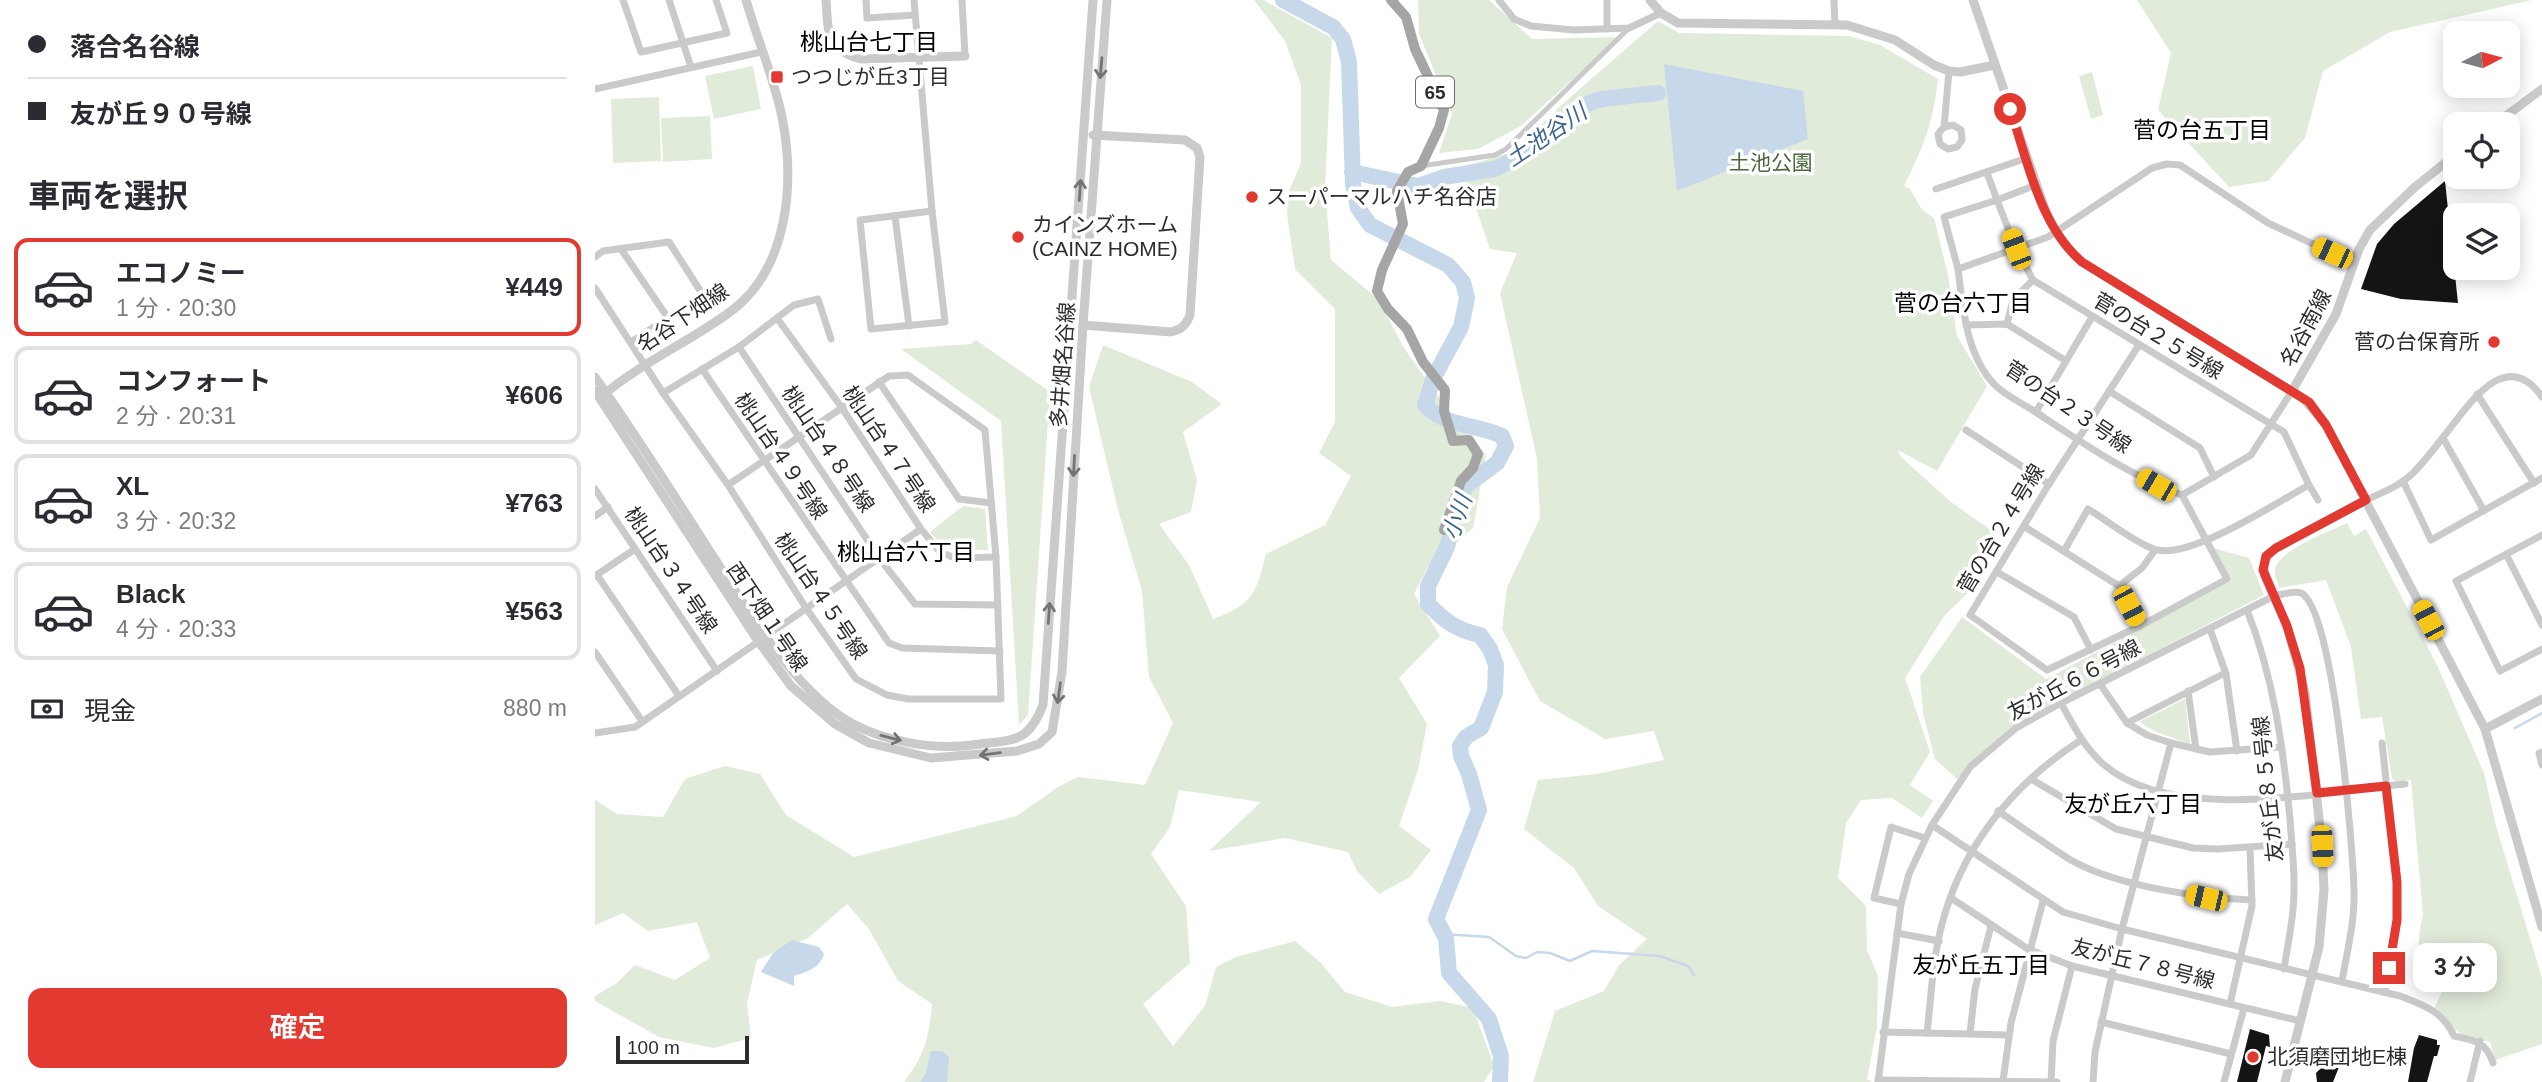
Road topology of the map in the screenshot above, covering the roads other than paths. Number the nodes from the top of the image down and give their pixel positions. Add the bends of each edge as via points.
1 (623, 0) edge
2 (669, 0) edge
3 (716, 0) edge
4 (747, 0) edge
5 (826, 0) edge
6 (866, 0) edge
7 (914, 0) edge
8 (962, 0) edge
9 (1093, 0) edge
10 (1107, 0) edge
11 (1391, 0) edge
12 (1499, 0) edge
13 (1607, 0) edge
14 (1650, 0) edge
15 (1834, 0) edge
16 (1973, 0) edge
17 (1661, 13) junction
18 (915, 15) junction
19 (1835, 25) junction
20 (1607, 29) junction
21 (1629, 29) junction
22 (683, 44) junction
23 (761, 52) junction
24 (965, 56) joint
25 (918, 59) junction
26 (1995, 65) junction
27 (691, 67) junction
28 (1949, 71) junction
29 (595, 89) edge
30 (2542, 89) edge
31 (2511, 112) edge
32 (1944, 127) dead end
33 (1084, 134) junction
34 (1096, 135) junction
35 (2027, 158) junction
36 (2443, 165) edge
37 (1421, 166) junction
38 (1987, 173) junction
39 (2036, 185) junction
40 (1936, 189) dead end
41 (1997, 200) junction
42 (932, 211) junction
43 (894, 216) junction
44 (2055, 232) junction
45 (621, 249) junction
46 (2016, 249) junction
47 (595, 257) edge
48 (2354, 263) junction
49 (1958, 269) junction
50 (2033, 280) junction
51 (595, 288) edge
52 (2092, 317) junction
53 (668, 318) junction
54 (777, 318) junction
55 (2007, 324) junction
56 (1083, 325) junction
57 (1966, 325) junction
58 (909, 326) junction
59 (831, 339) dead end
60 (631, 342) junction
61 (2139, 345) junction
62 (739, 347) junction
63 (2066, 361) junction
64 (646, 365) junction
65 (702, 369) junction
66 (595, 377) edge
67 (879, 382) junction
68 (2109, 391) junction
69 (2292, 391) junction
70 (663, 393) junction
71 (2477, 394) junction
72 (599, 396) edge
73 (2542, 397) edge
74 (842, 408) junction
75 (2036, 412) junction
76 (2271, 424) junction
77 (1966, 430) dead end
78 (798, 438) junction
79 (2443, 438) junction
80 (2077, 439) junction
81 (763, 462) junction
82 (2214, 477) junction
83 (2542, 478) edge
84 (2403, 481) junction
85 (2533, 483) junction
86 (2049, 484) junction
87 (728, 485) junction
88 (2309, 485) junction
89 (595, 489) edge
90 (2182, 495) junction
91 (2318, 500) dead end
92 (2366, 500) junction
93 (991, 503) junction
94 (608, 508) junction
95 (2484, 511) junction
96 (595, 516) edge
97 (2025, 527) junction
98 (921, 529) junction
99 (1444, 530) dead end
100 (2542, 535) edge
101 (2206, 540) junction
102 (635, 549) junction
103 (2155, 550) junction
104 (2064, 551) junction
105 (2506, 554) junction
106 (996, 557) junction
107 (880, 559) junction
108 (1997, 572) junction
109 (596, 575) edge
110 (845, 582) junction
111 (2119, 586) junction
112 (2274, 596) junction
113 (998, 605) junction
114 (806, 608) junction
115 (2248, 610) junction
116 (2542, 625) edge
117 (2140, 626) junction
118 (2210, 629) junction
119 (762, 638) junction
120 (2542, 649) edge
121 (2091, 650) junction
122 (1000, 651) junction
123 (595, 652) edge
124 (717, 671) junction
125 (2225, 673) junction
126 (2100, 684) junction
127 (2188, 691) junction
128 (679, 696) junction
129 (2542, 699) edge
130 (2061, 703) junction
131 (1043, 705) joint
132 (642, 721) junction
133 (2127, 723) junction
134 (2485, 729) junction
135 (596, 731) edge
136 (1052, 732) joint
137 (2081, 740) junction
138 (2171, 743) junction
139 (2382, 743) dead end
140 (2281, 747) junction
141 (2196, 749) junction
142 (2237, 751) junction
143 (2542, 752) edge
144 (2542, 765) edge
145 (2031, 779) junction
146 (2405, 784) dead end
147 (2386, 786) junction
148 (2345, 790) junction
149 (2158, 792) junction
150 (2317, 793) junction
151 (2288, 796) junction
152 (1997, 811) junction
153 (1932, 825) junction
154 (2147, 836) junction
155 (1924, 838) junction
156 (2292, 844) junction
157 (2250, 848) junction
158 (1971, 850) junction
159 (2135, 882) junction
160 (1951, 898) junction
161 (2252, 900) junction
162 (2043, 901) junction
163 (1901, 904) junction
164 (2541, 921) edge
165 (1991, 926) junction
166 (2122, 929) junction
167 (1897, 933) junction
168 (1939, 941) junction
169 (2028, 949) junction
170 (2241, 958) junction
171 (2072, 966) junction
172 (2284, 969) junction
173 (2114, 975) junction
174 (2312, 976) junction
175 (2342, 981) junction
176 (2385, 992) junction
177 (2229, 1004) junction
178 (2244, 1008) junction
179 (2300, 1021) junction
180 (2101, 1022) junction
181 (1883, 1032) junction
182 (1927, 1033) junction
183 (1970, 1033) junction
184 (2009, 1035) junction
185 (2480, 1041) junction
186 (2231, 1054) junction
187 (2493, 1063) dead end
188 (1878, 1081) edge
189 (1971, 1081) edge
190 (2003, 1081) edge
191 (2051, 1082) edge
192 (2057, 1082) edge
193 (2093, 1082) edge
194 (2224, 1082) edge
195 (2285, 1082) edge
196 (2470, 1082) edge

1 - 22 street via 641,52
2 - 22 street
3 - 22 street via 727,33
4 - 23 street, 名谷下畑線
5 - 25 street via 828,33 844,55
6 - 18 street via 867,18
7 - 18 street
8 - 24 street
9 - 33 street, 多井畑名谷線
10 -> 34 street, 多井畑名谷線
11 - 37 main road, 65 via 1406,17 1419,59 1444,110
12 - 20 street via 1514,19 1531,26
13 - 20 street
14 - 17 street
15 - 19 street
16 - 26 street
17 - 19 street via 1678,23
17 - 21 street
18 - 25 street
19 - 28 street via 1895,40
20 - 21 street
21 - 37 street via 1506,149 1495,155
22 - 27 street
23 - 27 street
23 - 64 street, 名谷下畑線 via 781,116 787,159 784,209 773,257 755,288 732,310
24 - 25 street
25 - 42 street
26 - 28 street
26 - 35 street
27 - 29 street
28 - 32 street
30 - 31 street
33 - 34 street
131 -> 33 street, 多井畑名谷線
34 - 56 street, 多井畑名谷線
34 - 56 street via 1185,140 1197,148 1191,303 1187,324 1171,332
35 - 38 street
35 - 39 street
36 - 48 street, 名谷南線 via 2374,225
37 - 99 main road, 65 via 1408,172 1397,191 1403,224 1377,291 1445,390 1453,441 1469,440 1478,454 1461,481
38 - 40 street
38 - 41 street, 菅の台２５号線
39 - 41 street
39 - 44 street
41 - 46 street, 菅の台２５号線
41 - 49 street via 1944,217
42 - 43 street
42 - 58 street via 945,322
43 - 58 street
43 - 58 street via 860,220 871,329
44 - 46 street
44 - 48 street via 2152,168 2180,165 2268,223
44 - 69 street via 2082,262
45 - 47 street
45 - 53 street
45 - 53 street via 670,242 703,295
46 - 49 street
46 - 50 street, 菅の台２５号線
48 - 69 street, 名谷南線 via 2332,323
49 - 57 street, 菅の台２３号線
50 - 52 street, 菅の台２５号線
50 - 55 street via 2014,300
51 - 60 street, 桃山台４５号線
52 - 61 street, 菅の台２５号線
52 - 63 street
53 - 60 street
54 - 59 street via 795,305 818,299
54 - 62 street
54 - 74 street, 桃山台４７号線
55 - 57 street
55 - 63 street
56 -> 136 street, 多井畑名谷線 via 1062,671
57 - 75 street, 菅の台２３号線 via 1973,349 1994,384
60 - 64 street, 桃山台４５号線
61 - 68 street, 菅の台２４号線
61 - 76 street, 菅の台２５号線
62 - 65 street
62 - 78 street, 桃山台４８号線
63 - 75 street
64 - 70 street, 桃山台４５号線
64 - 72 street, 名谷下畑線
65 - 70 street
65 - 81 street, 桃山台４９号線
66 - 72 street
67 - 74 street, 桃山台４５号線
67 - 93 street via 959,499
67 - 93 street, 桃山台４５号線 via 908,375 985,430
68 - 80 street, 菅の台２４号線
68 - 82 street via 2200,448
69 - 76 street
69 - 92 street via 2319,414
70 - 87 street, 桃山台４５号線
71 - 73 street via 2488,384 2507,378 2523,381
71 - 79 street
71 - 85 street
72 - 119 street, 西下畑１号線
74 - 78 street, 桃山台４５号線
74 - 98 street, 桃山台４７号線
75 - 80 street, 菅の台２３号線
76 - 82 street via 2251,455
76 - 88 street, 菅の台２５号線 via 2284,432
77 - 86 street
78 - 81 street, 桃山台４５号線
78 - 107 street, 桃山台４８号線
79 - 84 street
79 - 95 street
80 - 86 street, 菅の台２４号線
80 - 90 street, 菅の台２３号線
81 - 87 street, 桃山台４５号線
81 - 110 street, 桃山台４９号線
82 - 90 street
83 - 85 street
84 - 92 street
84 - 95 street via 2431,540
85 - 95 street
86 - 97 street, 菅の台２４号線
87 - 114 street, 桃山台４５号線
88 - 91 street, 菅の台２５号線
88 - 101 street
89 - 94 street, 桃山台３４号線
90 - 101 street, 菅の台２４号線
92 - 112 street via 2266,556 2263,570
92 - 134 street
93 - 106 street, 桃山台４５号線
94 - 96 street
94 - 102 street, 桃山台３４号線
97 - 104 street
97 - 108 street, 菅の台２４号線
98 - 106 street, 桃山台４７号線 via 940,552 954,558
98 - 107 street
100 - 105 street
101 - 103 street via 2172,552
101 - 117 street, 菅の台２４号線 via 2227,579
102 - 109 street
102 - 124 street, 桃山台３４号線
103 - 104 street via 2088,509
103 - 111 street via 2143,568
104 - 111 street
105 - 116 street
105 - 120 street via 2456,581 2500,671
106 - 113 street, 桃山台４５号線
107 - 110 street
107 - 113 street, 桃山台４８号線 via 915,604
108 - 121 street via 2074,617
108 - 121 street, 菅の台２４号線 via 1970,615 2047,670
109 - 128 street
110 - 114 street
110 - 122 street, 桃山台４９号線 via 888,643 902,648
111 - 117 street
112 - 115 street, 友が丘６６号線
112 - 148 street via 2302,594 2315,612 2333,677
112 - 150 street via 2303,682
113 - 122 street, 桃山台４５号線
114 - 119 street
114 - 122 street, 桃山台４５号線 via 856,680 887,695 1001,699
115 - 118 street, 友が丘６６号線
115 - 140 street, 友が丘８５号線 via 2267,663
117 - 121 street, 菅の台２４号線
118 - 125 street
118 - 126 street, 友が丘６６号線
119 - 124 street
119 -> 131 street, 西下畑１号線 via 810,690 852,724 912,743 960,747 1019,738 1034,727
136 -> 119 street, 西下畑１号線 via 1039,744 1017,751 960,758 931,758 869,743 835,724 791,686
123 - 132 street
124 - 128 street
125 - 127 street
125 - 142 street
126 - 130 street, 友が丘６６号線
126 - 133 street
127 - 133 street
127 - 141 street
128 - 132 street
129 - 134 street
130 - 137 street
130 - 153 street, 友が丘６６号線 via 2017,728 1970,767
132 - 135 street via 635,727
133 - 138 street
134 - 164 street
137 - 145 street
137 - 149 street via 2104,765
138 - 141 street
138 - 149 street
139 - 147 street
140 - 142 street
140 - 151 street, 友が丘８５号線
141 - 142 street
143 - 144 street
145 - 152 street
145 - 154 street via 2108,825
146 - 147 street
147 - 148 street
147 - 176 street via 2397,920
148 - 150 street
148 - 175 street via 2354,893
149 - 151 street via 2204,801
149 - 154 street
150 - 151 street
150 - 174 street via 2324,890 2323,923
151 - 156 street, 友が丘８５号線
152 - 158 street
152 - 159 street via 2070,859
153 - 155 street, 友が丘６６号線
153 - 158 street
154 - 157 street via 2193,848
154 - 159 street
155 - 163 street, 友が丘６６号線
155 - 163 street via 1891,827 1874,898
156 - 157 street
156 - 172 street, 友が丘８５号線 via 2293,910
157 - 161 street
158 - 160 street
158 - 162 street
159 - 161 street via 2206,898
159 - 166 street
160 - 165 street, 友が丘７８号線
160 - 168 street
161 - 170 street
162 - 166 street via 2063,912
162 - 169 street
163 - 167 street, 友が丘６６号線
165 - 169 street, 友が丘７８号線
165 - 183 street via 1975,989
166 - 170 street
166 - 173 street
167 - 168 street
167 - 181 street, 友が丘６６号線
168 - 182 street
169 - 171 street, 友が丘７８号線
169 - 184 street
170 - 172 street
170 - 177 street
171 - 173 street, 友が丘７８号線
171 - 191 street via 2053,1041
172 - 174 street
173 - 177 street, 友が丘７８号線
173 - 180 street
174 - 175 street
174 - 179 street
175 - 176 street
176 - 185 street via 2435,1010 2454,1035
177 - 178 street, 友が丘７８号線
178 - 179 street, 友が丘７８号線
178 - 186 street
179 - 195 street
180 - 186 street
180 - 193 street
181 - 182 street
181 - 188 street, 友が丘６６号線
182 - 183 street
183 - 184 street
184 - 190 street
185 - 187 street via 2490,1050
185 - 196 street
186 - 194 street
188 - 189 street
189 - 190 street
190 - 191 street
191 - 192 street

